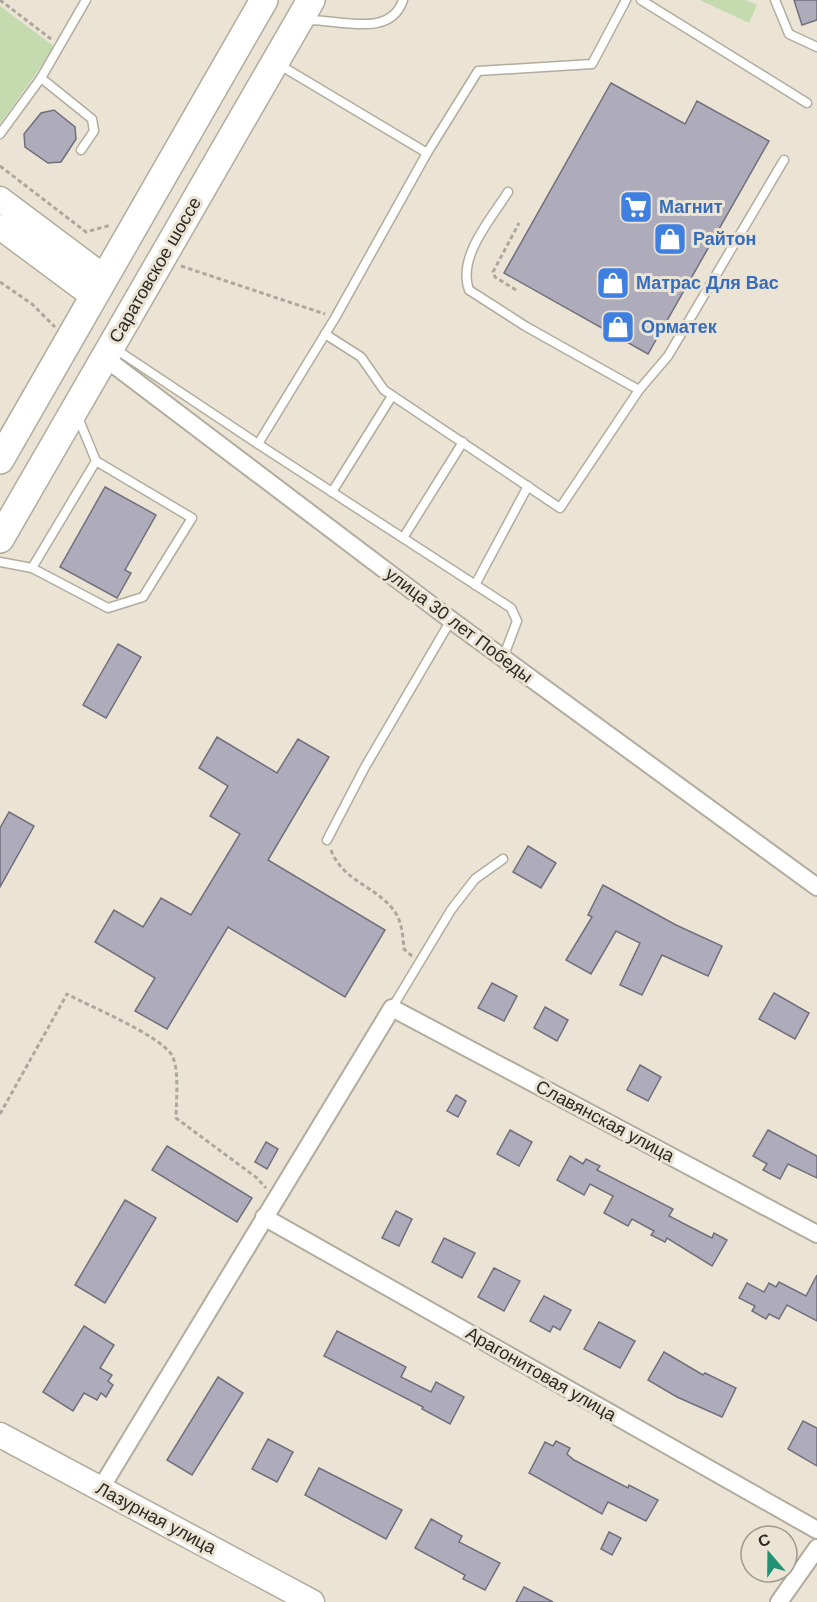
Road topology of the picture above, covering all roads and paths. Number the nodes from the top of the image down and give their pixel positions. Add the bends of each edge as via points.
1 (0, 0) edge
2 (86, 0) edge
3 (264, 0) edge
4 (403, 0) edge
5 (627, 0) edge
6 (641, 0) edge
7 (775, 0) edge
8 (305, 10) edge
9 (60, 46) junction
10 (817, 47) edge
11 (274, 62) junction
12 (41, 78) junction
13 (807, 103) dead end
14 (0, 134) edge
15 (81, 150) dead end
16 (427, 153) junction
17 (784, 160) dead end
18 (0, 166) edge
19 (508, 192) dead end
20 (0, 199) edge
21 (519, 223) dead end
22 (113, 224) dead end
23 (0, 227) edge
24 (179, 265) dead end
25 (0, 282) edge
26 (99, 287) junction
27 (516, 290) dead end
28 (131, 309) junction
29 (335, 318) junction
30 (56, 328) dead end
31 (325, 334) junction
32 (108, 352) junction
33 (639, 390) junction
34 (392, 396) junction
35 (75, 411) junction
36 (463, 442) junction
37 (258, 444) junction
38 (0, 460) edge
39 (96, 461) junction
40 (528, 486) junction
41 (332, 492) junction
42 (403, 538) junction
43 (0, 540) edge
44 (0, 562) edge
45 (32, 568) junction
46 (476, 585) junction
47 (451, 620) junction
48 (503, 658) junction
49 (327, 840) joint
50 (503, 859) dead end
51 (817, 888) edge
52 (419, 963) junction
53 (392, 1008) junction
54 (0, 1114) edge
55 (275, 1199) junction
56 (264, 1217) junction
57 (817, 1234) edge
58 (0, 1435) edge
59 (101, 1488) junction
60 (817, 1530) edge
61 (817, 1548) edge
62 (312, 1602) edge
63 (779, 1602) edge

1 - 9 path
2 - 9 lane
3 - 26 main road
4 - 8 lane via 399,10 386,21 374,24 318,19
5 - 16 lane via 591,64 478,71
6 - 13 lane
7 - 10 lane via 789,34
8 - 11 main road, Саратовское шоссе
9 - 12 lane
11 - 16 lane
11 - 28 main road, Саратовское шоссе
12 - 14 lane
12 - 15 lane via 92,119 94,131
16 - 29 lane
17 - 33 lane via 669,356
18 - 22 path via 86,232
19 - 33 lane via 469,256 469,290
20 - 26 street
21 - 27 path via 493,272
23 - 26 street
24 - 29 path
25 - 30 path via 32,304
26 - 28 main road
26 - 38 main road
28 - 32 main road, Саратовское шоссе
29 - 31 lane
31 - 34 lane via 361,357
31 - 37 lane
32 - 35 main road, Саратовское шоссе
32 - 37 lane
32 - 47 street, улица 30 лет Победы
33 - 40 lane via 560,508
34 - 36 lane
34 - 41 lane
35 - 39 lane
35 - 43 main road, Саратовское шоссе
36 - 40 lane
36 - 42 lane
37 - 41 lane
39 - 45 lane
39 - 45 lane via 192,518 143,597 135,600 108,608
40 - 46 lane
41 - 42 lane
42 - 46 lane
44 - 45 lane
46 - 48 lane via 511,608 517,621
47 - 48 street, улица 30 лет Победы
47 - 49 lane
48 - 51 street, улица 30 лет Победы
49 - 52 path via 336,864 396,912 404,949
50 - 52 lane via 475,879
52 - 53 lane
53 - 55 street
53 - 57 street, Славянская улица
54 - 55 path via 67,994 155,1040 172,1054 176,1118 257,1178
55 - 56 street
56 - 59 street
56 - 60 street, Арагонитовая улица
58 - 59 street, Лазурная улица
59 - 62 street, Лазурная улица
61 - 63 street

